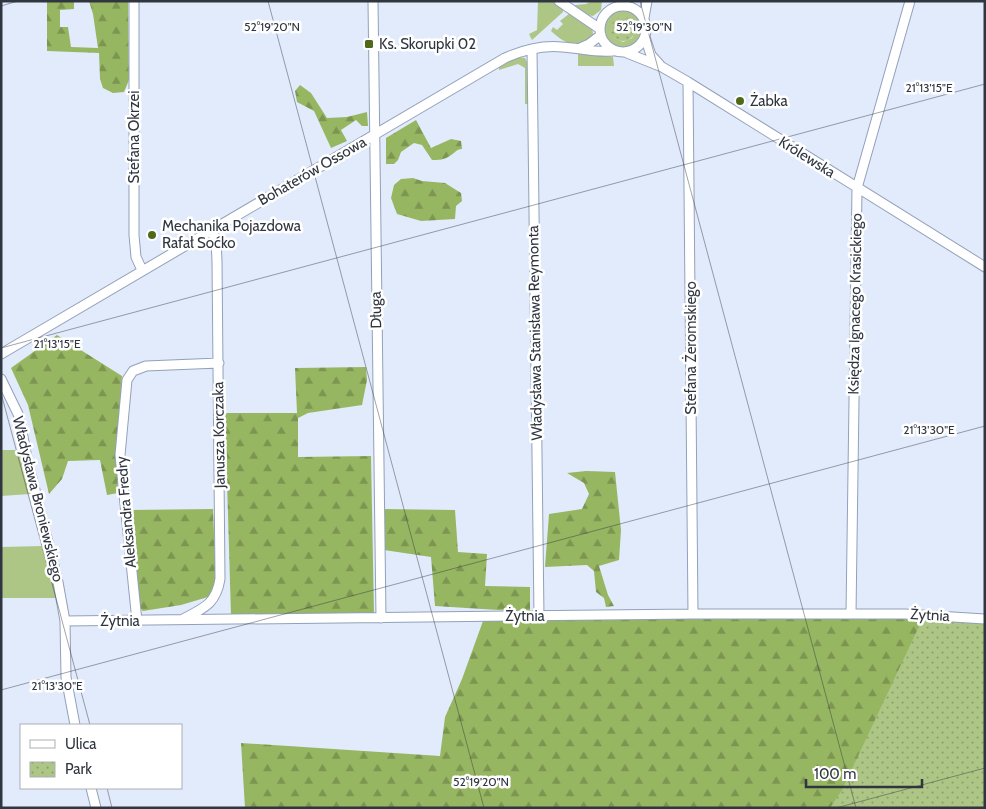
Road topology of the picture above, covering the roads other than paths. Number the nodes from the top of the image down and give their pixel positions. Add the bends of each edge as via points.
1 (134, 1) edge
2 (373, 1) edge
3 (559, 1) edge
4 (647, 1) edge
5 (910, 1) edge
6 (620, 3) edge
7 (604, 17) junction
8 (644, 18) junction
9 (589, 20) junction
10 (600, 32) junction
11 (646, 37) junction
12 (532, 49) junction
13 (578, 49) junction
14 (613, 51) junction
15 (627, 53) junction
16 (662, 67) junction
17 (688, 82) junction
18 (374, 134) junction
19 (857, 188) junction
20 (211, 230) junction
21 (985, 268) edge
22 (142, 270) junction
23 (2, 351) edge
24 (219, 363) junction
25 (1, 379) edge
26 (693, 614) junction
27 (851, 614) junction
28 (539, 617) junction
29 (381, 618) junction
30 (985, 619) edge
31 (181, 620) junction
32 (65, 621) junction
33 (137, 621) junction
34 (76, 724) edge
35 (91, 789) edge
36 (96, 808) edge

1 - 22 street, Stefana Okrzei via 134,235 136,258
2 - 18 street, Długa
3 - 9 street
4 - 8 street
5 - 19 street, Księdza Ignacego Krasickiego
6 - 7 street
6 - 8 street via 635,8
7 - 9 street
7 - 10 street
8 - 11 street
9 - 10 street
10 - 13 street via 589,44
10 - 14 street via 605,44
11 - 15 street via 641,45
11 - 16 street via 651,55
12 - 13 street, Bohaterów Ossowa via 557,46
12 - 18 street, Bohaterów Ossowa via 497,63
12 - 28 street, Władysława Stanisława Reymonta
13 - 14 street, Bohaterów Ossowa
14 - 15 street
15 - 16 street, Królewska
16 - 17 street, Królewska
17 - 19 street, Królewska
17 - 26 street, Stefana Żeromskiego
18 - 20 street, Bohaterów Ossowa
18 - 29 street, Długa
19 - 21 street, Królewska
19 - 27 street, Księdza Ignacego Krasickiego
20 - 22 street, Bohaterów Ossowa
20 - 24 street, Janusza Korczaka via 216,243
22 - 23 street, Bohaterów Ossowa
24 - 31 street, Janusza Korczaka via 220,579 210,604
24 - 33 street, Aleksandra Fredry via 146,366 133,371 127,380 120,455
25 - 32 street, Władysława Broniewskiego via 23,429
26 - 27 street, Żytnia
26 - 28 street, Żytnia
27 - 30 street, Żytnia
28 - 29 street, Żytnia
29 - 31 street, Żytnia
31 - 33 street, Żytnia
32 - 33 street, Żytnia
32 - 34 street, Władysława Broniewskiego via 66,677
35 - 36 street

